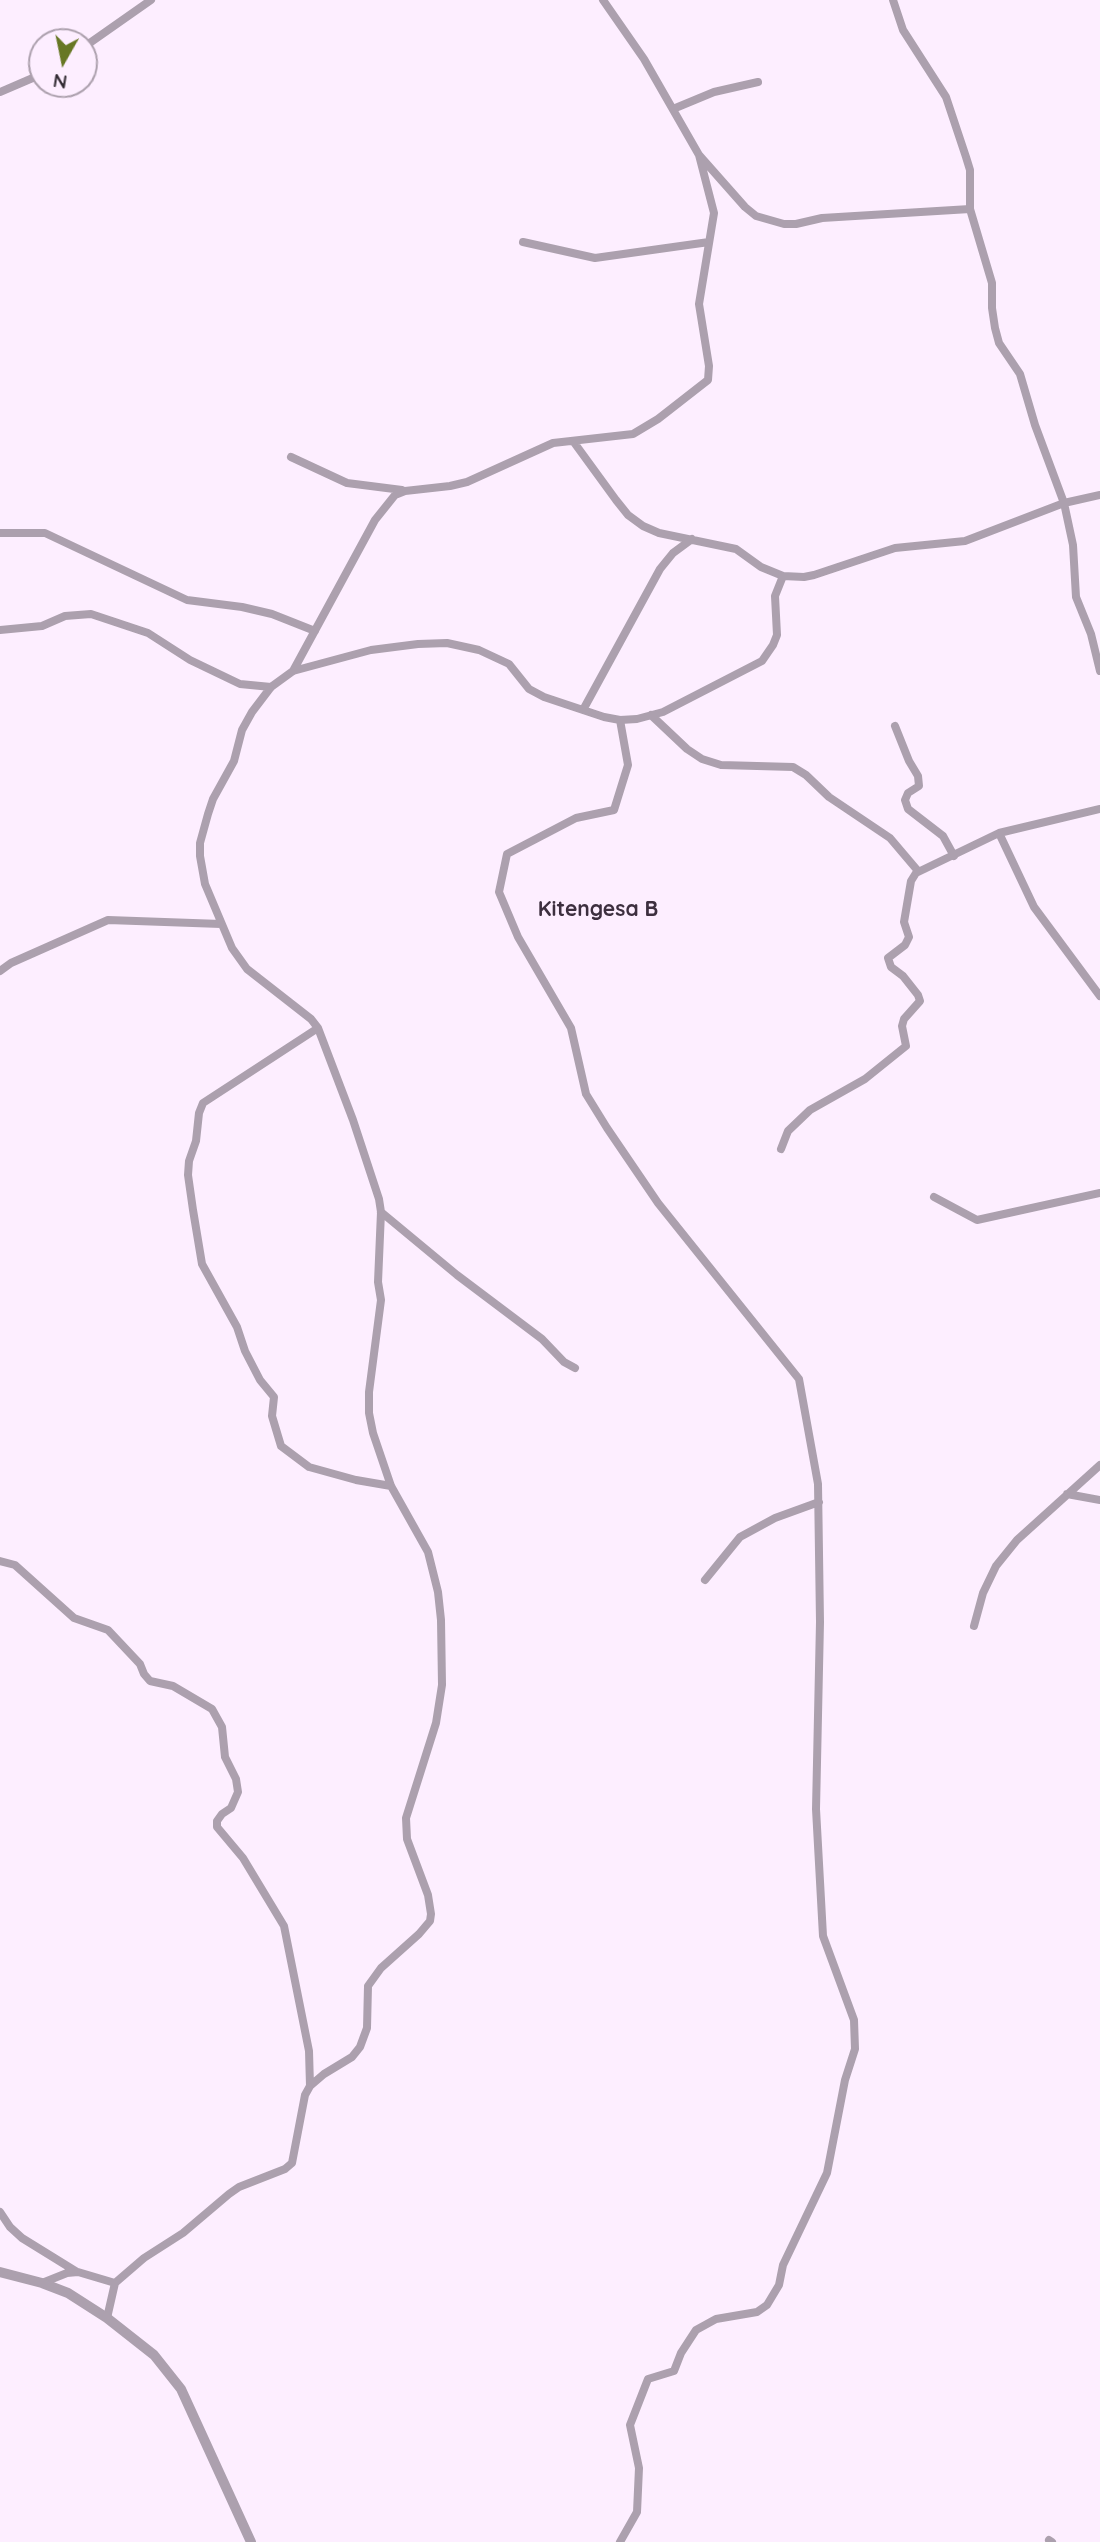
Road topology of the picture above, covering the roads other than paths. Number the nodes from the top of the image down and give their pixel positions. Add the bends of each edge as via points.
1 (151, 0) edge
2 (603, 0) edge
3 (893, 0) edge
4 (98, 37) edge
5 (28, 80) edge
6 (758, 82) dead end
7 (0, 92) edge
8 (673, 109) junction
9 (699, 155) junction
10 (970, 209) junction
11 (523, 242) dead end
12 (709, 242) junction
13 (573, 441) junction
14 (291, 457) dead end
15 (405, 491) junction
16 (1100, 495) edge
17 (1064, 502) junction
18 (0, 533) edge
19 (692, 539) junction
20 (783, 576) junction
21 (0, 630) edge
22 (315, 631) junction
23 (293, 671) junction
24 (1100, 671) edge
25 (271, 688) junction
26 (583, 710) junction
27 (651, 715) junction
28 (620, 720) junction
29 (895, 726) dead end
30 (1100, 809) edge
31 (999, 833) junction
32 (954, 856) junction
33 (918, 871) junction
34 (221, 924) junction
35 (0, 971) edge
36 (1100, 996) edge
37 (318, 1028) junction
38 (781, 1149) dead end
39 (1100, 1193) edge
40 (934, 1197) dead end
41 (381, 1212) junction
42 (575, 1368) dead end
43 (1100, 1465) edge
44 (391, 1486) junction
45 (1067, 1494) junction
46 (1100, 1500) edge
47 (819, 1502) junction
48 (0, 1561) edge
49 (705, 1580) dead end
50 (974, 1626) dead end
51 (310, 2086) junction
52 (0, 2212) edge
53 (78, 2272) junction
54 (0, 2273) edge
55 (42, 2283) junction
56 (115, 2283) junction
57 (107, 2318) junction
58 (251, 2542) edge
59 (620, 2542) edge

1 - 4 street
2 - 8 street
3 - 10 street via 903,30 946,97 970,170
5 - 7 street
6 - 8 street via 714,92
8 - 9 street
9 - 10 street via 745,207 756,216 784,225 822,218
9 - 12 street via 714,213
10 - 17 street via 990,271 999,344 1020,374
11 - 12 street via 595,258
12 - 13 street via 699,304 708,380 633,434
13 - 15 street via 543,446 467,482
13 - 19 street via 628,515 659,533
14 - 15 street via 347,483
15 - 22 street via 395,495 375,520
16 - 17 street
17 - 20 street via 965,541 895,548 814,575
17 - 24 street via 1073,545 1076,597
18 - 22 street via 45,533 187,600 272,614
19 - 20 street via 736,549 761,568
19 - 26 street via 660,569
20 - 27 street via 775,596 777,635 762,661
21 - 25 street via 91,614 148,633 240,684
22 - 23 street
23 - 25 street
23 - 26 street via 394,646 457,644 497,656 529,689
25 - 34 street via 243,730 200,843 205,884
26 - 28 street
27 - 28 street
27 - 33 street via 702,759 721,765 793,767 890,838
28 - 47 street via 628,765 614,810 576,818 508,854 499,892 518,937 571,1028 586,1094 658,1203 799,1379
29 - 32 street via 918,776 919,786 905,800 908,809 943,836
30 - 31 street
31 - 32 street
31 - 36 street via 1034,907
32 - 33 street
33 - 38 street via 911,881 904,922 909,937 888,958 888,964 920,1001 904,1019 906,1046 848,1091 810,1111 788,1131
34 - 35 street via 108,920
34 - 37 street via 247,969
37 - 41 street
37 - 44 street via 203,1103 189,1161 193,1210 202,1265 237,1327 244,1351 274,1396 272,1416 281,1446 309,1467 331,1475
39 - 40 street via 977,1220
41 - 42 street
41 - 44 street via 381,1300 369,1413
43 - 45 street
44 - 51 street via 428,1552 440,1611 442,1685 436,1723 405,1818 407,1839 431,1913 425,1927 368,1986 367,2028 360,2047
45 - 46 street
45 - 50 street via 1017,1539 996,1566
47 - 49 street via 740,1537
47 - 59 street via 816,1809 822,1936 854,2020 855,2049 827,2173 767,2305 757,2312 716,2319 696,2330 674,2371 648,2379 630,2425 639,2468 637,2512
48 - 51 street via 15,1565 74,1618 108,1630 150,1681 173,1686 212,1709 222,1727 225,1757 238,1792 217,1826 243,1858 284,1926 309,2051
51 - 56 street via 292,2163 229,2194
52 - 53 street via 22,2238
53 - 55 street
53 - 56 street
54 - 55 street
55 - 57 street via 68,2293
56 - 57 street
57 - 58 street via 154,2356 181,2389

